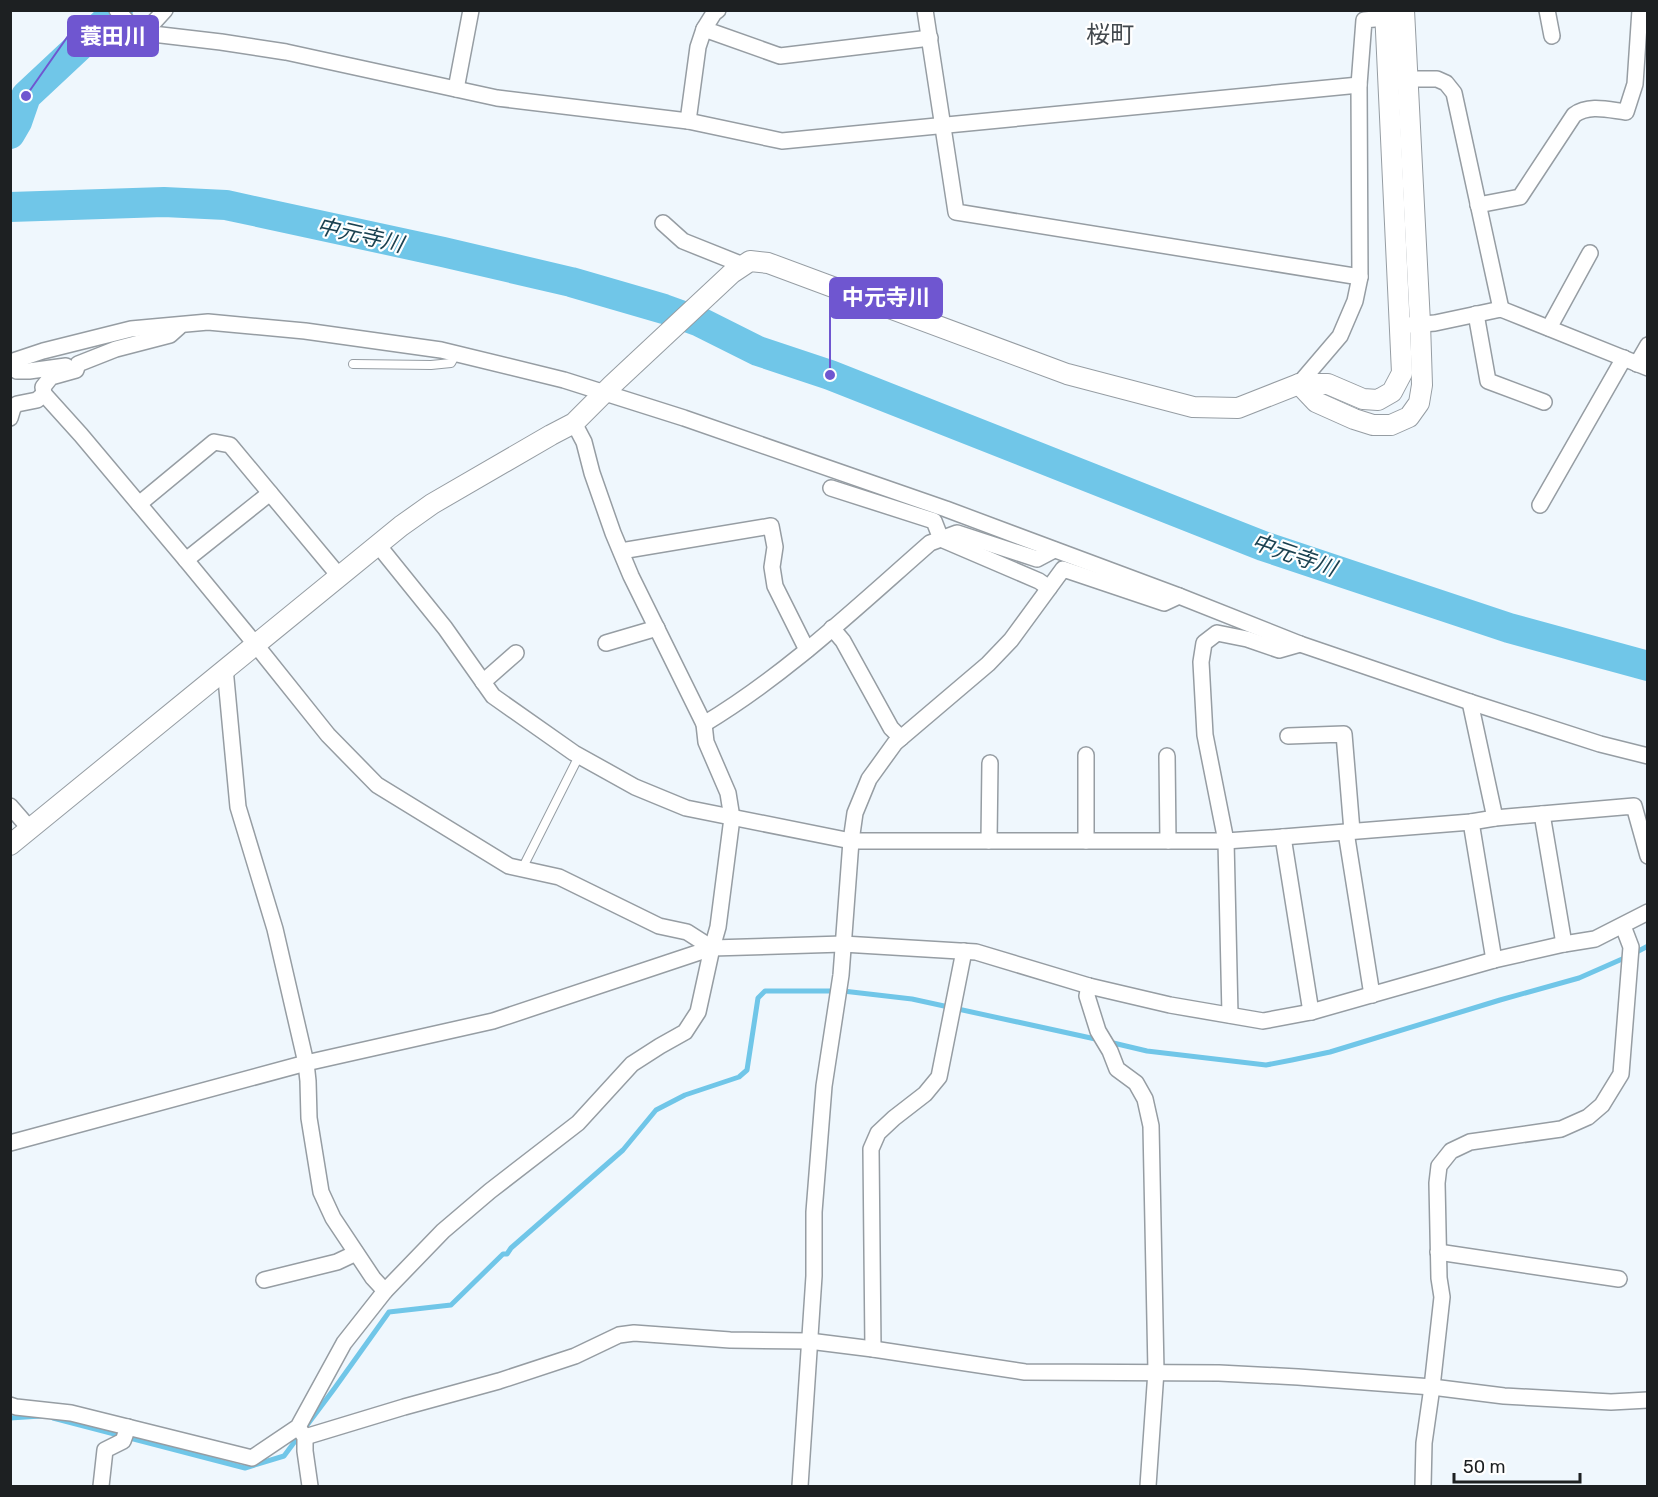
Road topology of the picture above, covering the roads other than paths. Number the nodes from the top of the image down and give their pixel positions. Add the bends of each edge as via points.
1 (117, 10) edge
2 (165, 10) edge
3 (471, 10) edge
4 (718, 10) edge
5 (925, 10) edge
6 (1404, 10) edge
7 (1547, 10) edge
8 (1640, 11) edge
9 (1385, 14) edge
10 (1364, 15) edge
11 (704, 29) junction
12 (144, 33) junction
13 (1552, 36) dead end
14 (930, 38) junction
15 (1398, 79) junction
16 (1359, 85) junction
17 (1641, 87) edge
18 (456, 89) junction
19 (688, 121) junction
20 (944, 126) junction
21 (1478, 205) junction
22 (663, 223) dead end
23 (1590, 253) dead end
24 (738, 269) junction
25 (1360, 277) junction
26 (1501, 309) junction
27 (1476, 314) junction
28 (1420, 323) junction
29 (181, 325) junction
30 (1400, 326) junction
31 (1549, 328) junction
32 (1647, 345) edge
33 (456, 354) junction
34 (11, 362) edge
35 (78, 364) junction
36 (353, 364) dead end
37 (1636, 364) edge
38 (1299, 384) junction
39 (609, 389) junction
40 (44, 394) junction
41 (1544, 402) dead end
42 (10, 418) edge
43 (574, 423) junction
44 (831, 488) dead end
45 (270, 493) junction
46 (138, 504) junction
47 (1539, 505) dead end
48 (941, 539) junction
49 (378, 545) junction
50 (1054, 550) junction
51 (621, 551) junction
52 (186, 560) junction
53 (340, 577) junction
54 (1049, 588) junction
55 (1179, 596) junction
56 (657, 628) junction
57 (832, 628) junction
58 (606, 644) dead end
59 (1300, 644) junction
60 (256, 645) junction
61 (807, 650) junction
62 (516, 653) dead end
63 (225, 669) junction
64 (483, 682) junction
65 (1470, 702) junction
66 (704, 724) junction
67 (1288, 736) dead end
68 (901, 738) junction
69 (1086, 754) dead end
70 (579, 756) junction
71 (1167, 756) dead end
72 (1647, 756) edge
73 (990, 763) dead end
74 (10, 806) edge
75 (1542, 814) junction
76 (732, 818) junction
77 (1495, 818) junction
78 (1471, 822) junction
79 (30, 829) junction
80 (1349, 832) junction
81 (1283, 837) junction
82 (851, 841) junction
83 (989, 841) junction
84 (1086, 841) junction
85 (1168, 841) junction
86 (1226, 841) junction
87 (10, 845) edge
88 (1647, 856) edge
89 (522, 869) junction
90 (1647, 912) edge
91 (1623, 926) junction
92 (843, 944) junction
93 (1564, 944) junction
94 (712, 948) junction
95 (964, 951) junction
96 (1494, 960) junction
97 (1089, 986) junction
98 (1372, 995) junction
99 (1311, 1012) junction
100 (1230, 1015) junction
101 (306, 1063) junction
102 (10, 1143) edge
103 (1438, 1251) junction
104 (356, 1253) junction
105 (1619, 1278) dead end
106 (264, 1280) dead end
107 (385, 1291) junction
108 (809, 1341) junction
109 (873, 1349) junction
110 (1156, 1371) junction
111 (1432, 1387) junction
112 (1647, 1400) edge
113 (10, 1405) edge
114 (128, 1427) junction
115 (302, 1432) junction
116 (101, 1486) edge
117 (310, 1486) edge
118 (800, 1486) edge
119 (1148, 1486) edge
120 (1423, 1486) edge

1 - 12 street via 133,28
2 - 12 street
3 - 18 street
4 - 11 street
5 - 14 street
6 - 15 street
7 - 13 street
8 - 17 street
9 - 10 street
9 - 15 street
10 - 16 street
11 - 14 street via 780,56
11 - 19 street
12 - 18 street via 286,52
14 - 20 street
15 - 21 street via 1437,79 1454,93
15 - 28 street
15 - 30 street
16 - 20 street
16 - 25 street
17 - 21 street via 1626,112 1592,108 1574,115 1520,197
18 - 19 street via 497,98
19 - 20 street via 782,141
20 - 25 street via 956,212
21 - 26 street
22 - 24 street via 683,241
23 - 31 street
24 - 38 street via 750,261 768,263 1067,374 1193,407 1238,408
24 - 39 street
25 - 38 street via 1340,336
26 - 27 street
26 - 31 street
27 - 28 street
27 - 41 street via 1488,381
28 - 30 street
28 - 38 street via 1422,385 1419,403 1409,417 1391,425 1373,425 1316,402
29 - 33 street via 208,322 276,328
29 - 34 street via 130,329
29 - 35 street via 170,335
30 - 38 street via 1402,373 1392,392 1378,400 1363,399 1328,384
31 - 37 street
32 - 37 street
33 - 36 lane via 451,363 431,365
33 - 39 street
34 - 35 street via 17,371
35 - 40 street via 76,370 51,377 43,387
37 - 47 street
39 - 43 street
39 - 50 street
40 - 42 street via 37,400 17,404
40 - 46 street
43 - 49 street via 432,504
43 - 51 street
44 - 48 street via 934,521
45 - 46 street via 230,445 214,442
45 - 52 street
45 - 53 street
46 - 52 street
48 - 50 street via 957,533 1037,559
48 - 54 street
48 - 57 street via 930,543
49 - 53 street
49 - 64 street
50 - 55 street
51 - 56 street
51 - 61 street via 771,526 775,586
52 - 60 street
53 - 60 street
54 - 55 street via 1063,569 1164,603
54 - 68 street via 988,664
55 - 59 street
56 - 58 street
56 - 66 street
57 - 61 street
57 - 68 street via 891,729
59 - 65 street
59 - 86 street via 1279,650 1217,633 1204,643 1201,662 1205,735
60 - 63 street
60 - 89 street via 328,735 377,785 509,866
61 - 66 street
62 - 64 street
63 - 79 street
63 - 101 street via 238,807 275,929
64 - 70 street via 493,696
65 - 72 street
65 - 77 street
66 - 76 street via 706,742 728,794
67 - 80 street via 1344,734
68 - 82 street via 869,779 855,813
69 - 84 street
70 - 76 street via 645,792 686,808
70 - 89 lane
71 - 85 street
73 - 83 street
74 - 79 street
75 - 77 street
75 - 88 street via 1634,806
75 - 93 street
76 - 82 street
76 - 94 street
77 - 78 street
78 - 80 street
78 - 96 street
79 - 87 street
80 - 81 street
80 - 98 street
81 - 86 street
81 - 99 street
82 - 83 street
82 - 92 street
83 - 84 street
84 - 85 street
85 - 86 street
86 - 100 street
89 - 94 street via 559,877 659,926 687,932
90 - 91 street
91 - 93 street via 1595,939
91 - 103 street via 1631,947 1621,1074 1602,1105 1588,1117 1561,1129 1470,1142 1451,1151 1439,1166
92 - 94 street
92 - 95 street
92 - 108 street via 824,1086
93 - 96 street
94 - 101 street via 493,1021
94 - 107 street via 698,1012 685,1032 632,1064 578,1123 443,1231
95 - 97 street
95 - 109 street via 939,1077 925,1094 878,1133 871,1149
96 - 98 street
97 - 100 street
97 - 110 street via 1087,996 1098,1031 1117,1069 1136,1083 1145,1099 1151,1126
98 - 99 street
99 - 100 street via 1263,1021
101 - 102 street
101 - 104 street via 309,1119 321,1192
103 - 105 street
103 - 111 street via 1442,1297
104 - 106 street via 337,1262
104 - 107 street
107 - 115 street via 344,1343
108 - 109 street
108 - 115 street via 619,1335 575,1356 499,1381
108 - 118 street
109 - 110 street via 1025,1372
110 - 111 street
110 - 119 street
111 - 112 street via 1516,1397
111 - 120 street
113 - 114 street via 71,1413
114 - 115 street via 252,1458
114 - 116 street via 123,1441 105,1450
115 - 117 street

